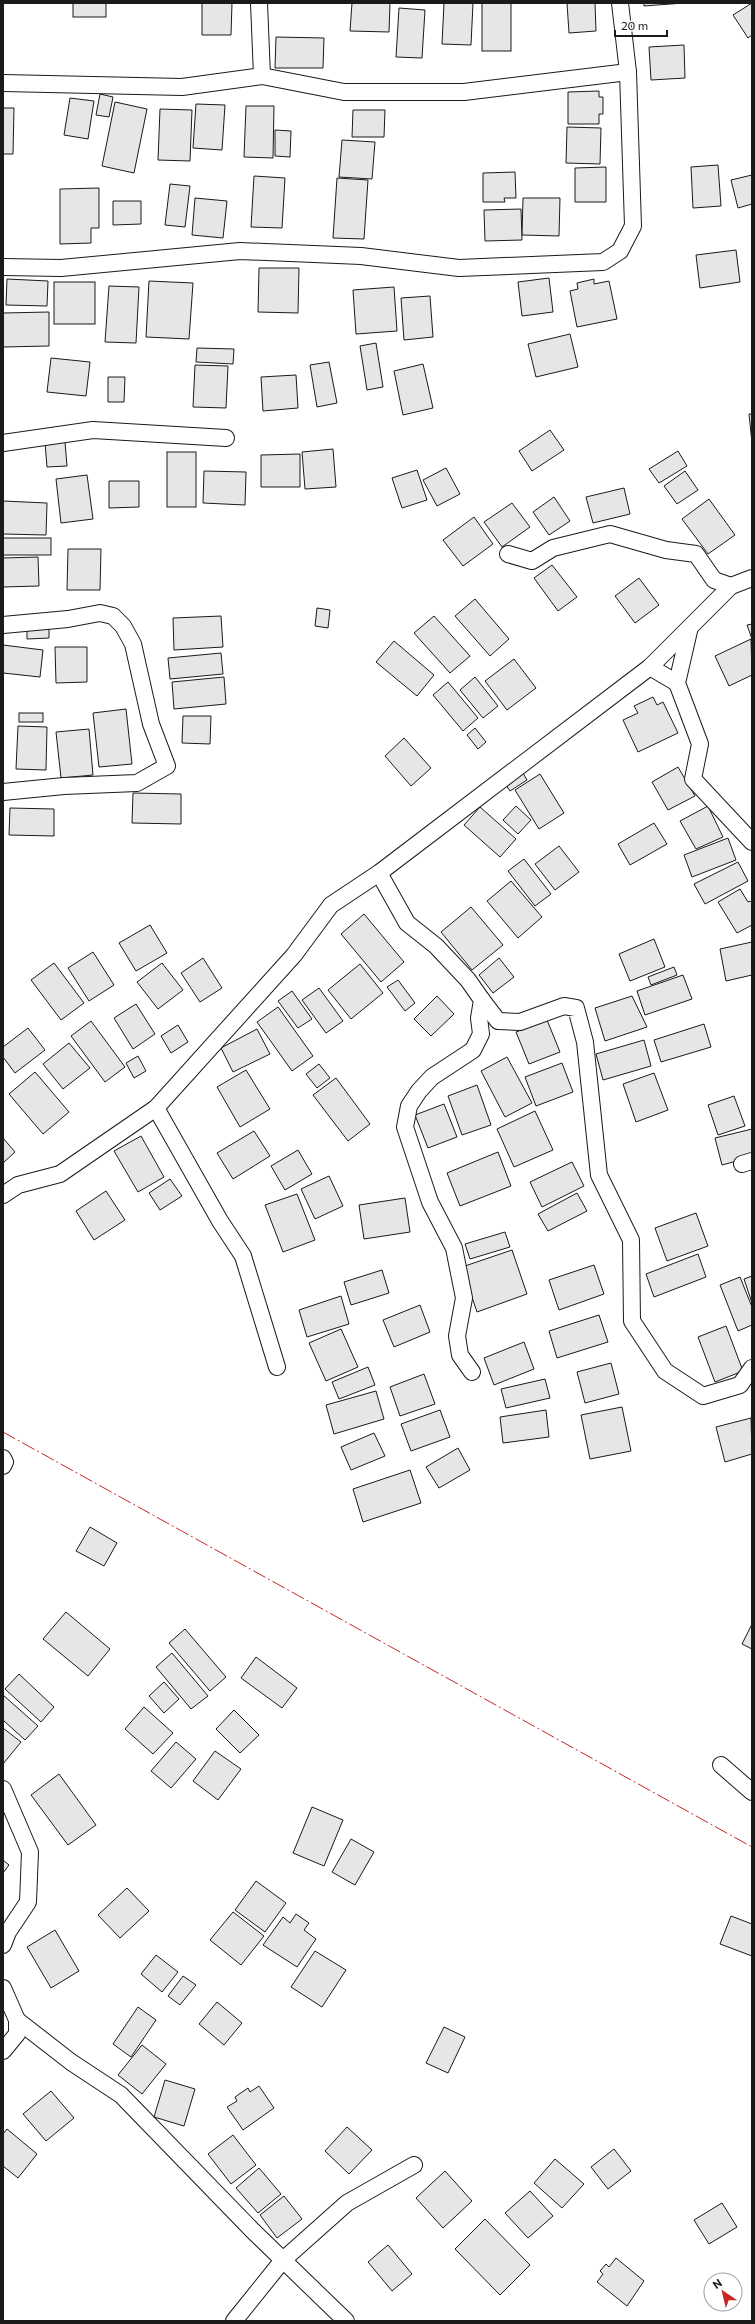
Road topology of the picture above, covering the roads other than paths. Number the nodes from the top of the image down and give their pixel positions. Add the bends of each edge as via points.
1 (259, 3) edge
2 (620, 3) edge
3 (628, 72) junction
4 (262, 76) junction
5 (3, 83) edge
6 (3, 267) edge
7 (226, 438) dead end
8 (3, 443) edge
9 (508, 554) dead end
10 (752, 578) edge
11 (731, 586) junction
12 (3, 625) edge
13 (689, 630) junction
14 (650, 667) junction
15 (677, 683) junction
16 (3, 792) edge
17 (752, 842) edge
18 (379, 873) junction
19 (482, 1000) junction
20 (156, 1108) junction
21 (3, 1195) edge
22 (277, 1366) dead end
23 (752, 1368) edge
24 (472, 1372) dead end
25 (3, 1458) edge
26 (3, 1466) edge
27 (721, 1765) dead end
28 (3, 1789) edge
29 (752, 1792) edge
30 (3, 1945) edge
31 (3, 1988) edge
32 (17, 2020) junction
33 (3, 2051) edge
34 (414, 2166) dead end
35 (283, 2260) junction
36 (234, 2321) edge
37 (346, 2321) edge

1 - 4 street
2 - 3 street
3 - 4 street via 464,92 344,92
3 - 6 street via 633,226 620,251 603,262 459,268 360,256 240,251 61,268
4 - 5 street via 182,87
7 - 8 street via 93,430
9 - 11 street via 532,561 553,548 610,534 666,550 696,554 714,580
10 - 11 street
11 - 13 street
12 - 16 street via 68,619 100,613 114,616 133,644 151,724 167,766 137,783
13 - 14 street
13 - 15 street
14 - 15 street
14 - 18 street
15 - 17 street via 700,744 693,779
18 - 19 street via 407,923 436,946 468,980
18 - 20 street via 331,905 294,955
19 - 23 street via 498,1021 520,1022 564,1006 576,1008 585,1042 599,1175 631,1240 632,1321 665,1371 703,1396 740,1385
19 - 24 street via 479,1018 481,1034 473,1050 432,1077 419,1091 409,1106 405,1127 430,1202 454,1248 464,1298 457,1336 460,1356
20 - 21 street via 60,1174 18,1185
20 - 22 street via 220,1221 243,1256
25 - 26 street
27 - 29 street
28 - 30 street via 30,1852 28,1902 8,1932
31 - 32 street
32 - 33 street via 17,2034
32 - 35 street via 121,2095
34 - 35 street via 347,2203
35 - 36 street
35 - 37 street

